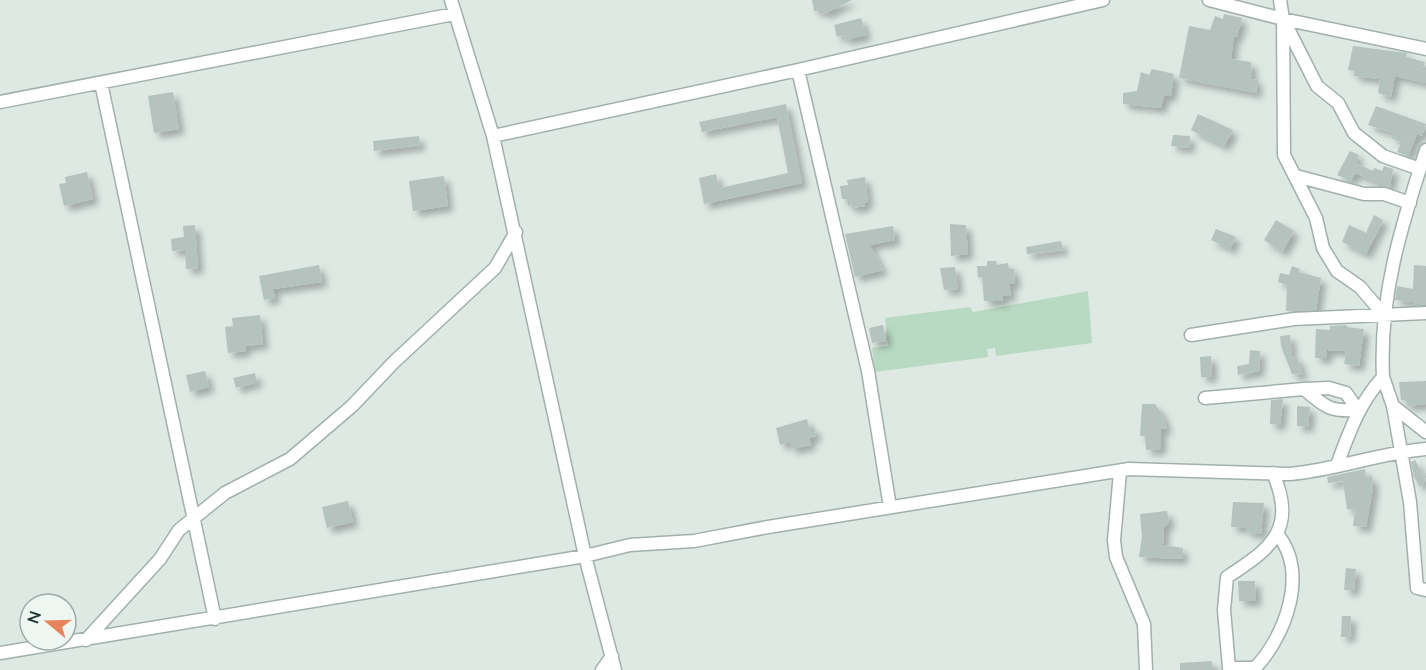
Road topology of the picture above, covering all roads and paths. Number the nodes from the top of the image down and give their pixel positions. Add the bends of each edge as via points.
1 (451, 0) edge
2 (1103, 0) edge
3 (1209, 0) edge
4 (1280, 0) edge
5 (454, 14) junction
6 (1283, 19) junction
7 (1426, 49) edge
8 (798, 70) junction
9 (100, 83) junction
10 (0, 102) edge
11 (493, 136) junction
12 (1426, 150) edge
13 (1296, 176) junction
14 (1421, 177) edge
15 (1410, 203) junction
16 (516, 232) junction
17 (1426, 313) edge
18 (1383, 314) junction
19 (1191, 335) dead end
20 (1383, 377) junction
21 (1304, 389) junction
22 (1205, 398) dead end
23 (1393, 406) junction
24 (1358, 410) junction
25 (1426, 432) edge
26 (1426, 450) edge
27 (1401, 451) junction
28 (1336, 465) junction
29 (1120, 472) junction
30 (1273, 473) junction
31 (890, 507) junction
32 (192, 519) junction
33 (1278, 535) junction
34 (585, 556) junction
35 (1426, 590) edge
36 (215, 619) junction
37 (87, 640) junction
38 (0, 653) edge
39 (612, 656) junction
40 (602, 670) edge
41 (615, 670) edge
42 (1146, 670) edge

1 - 5 street
2 - 8 street
3 - 6 street
4 - 6 street
5 - 9 street
5 - 11 street
6 - 7 street
6 - 13 street via 1284,155
6 - 14 street via 1317,86 1338,103 1354,133 1383,156
8 - 11 street
8 - 31 street via 868,371
9 - 10 street
9 - 32 street
11 - 16 street
12 - 14 street
13 - 15 street
13 - 18 street via 1316,218 1323,248 1337,271 1360,287
14 - 15 street
15 - 18 street
16 - 32 street via 495,268 352,406 290,459 225,492
16 - 34 street
17 - 18 street
18 - 19 street via 1294,319
18 - 20 street
20 - 23 street
20 - 24 street
21 - 22 street
21 - 24 street via 1337,412
21 - 24 street via 1329,388 1346,393
23 - 25 street
23 - 27 street
24 - 28 street
26 - 27 street
27 - 28 street
27 - 35 street via 1410,502 1417,588
28 - 30 street via 1313,472
29 - 30 street via 1129,469
29 - 31 street
29 - 42 street via 1116,557 1144,624
30 - 33 street via 1282,494
31 - 34 street via 694,541 630,545
32 - 36 street
32 - 37 street via 178,530 160,559
33 - 33 street via 1254,560 1227,577 1224,610 1228,668 1255,668 1269,654 1290,606 1292,582 1287,547
34 - 36 street
34 - 39 street
36 - 37 street
37 - 38 street
39 - 40 street
39 - 41 street

